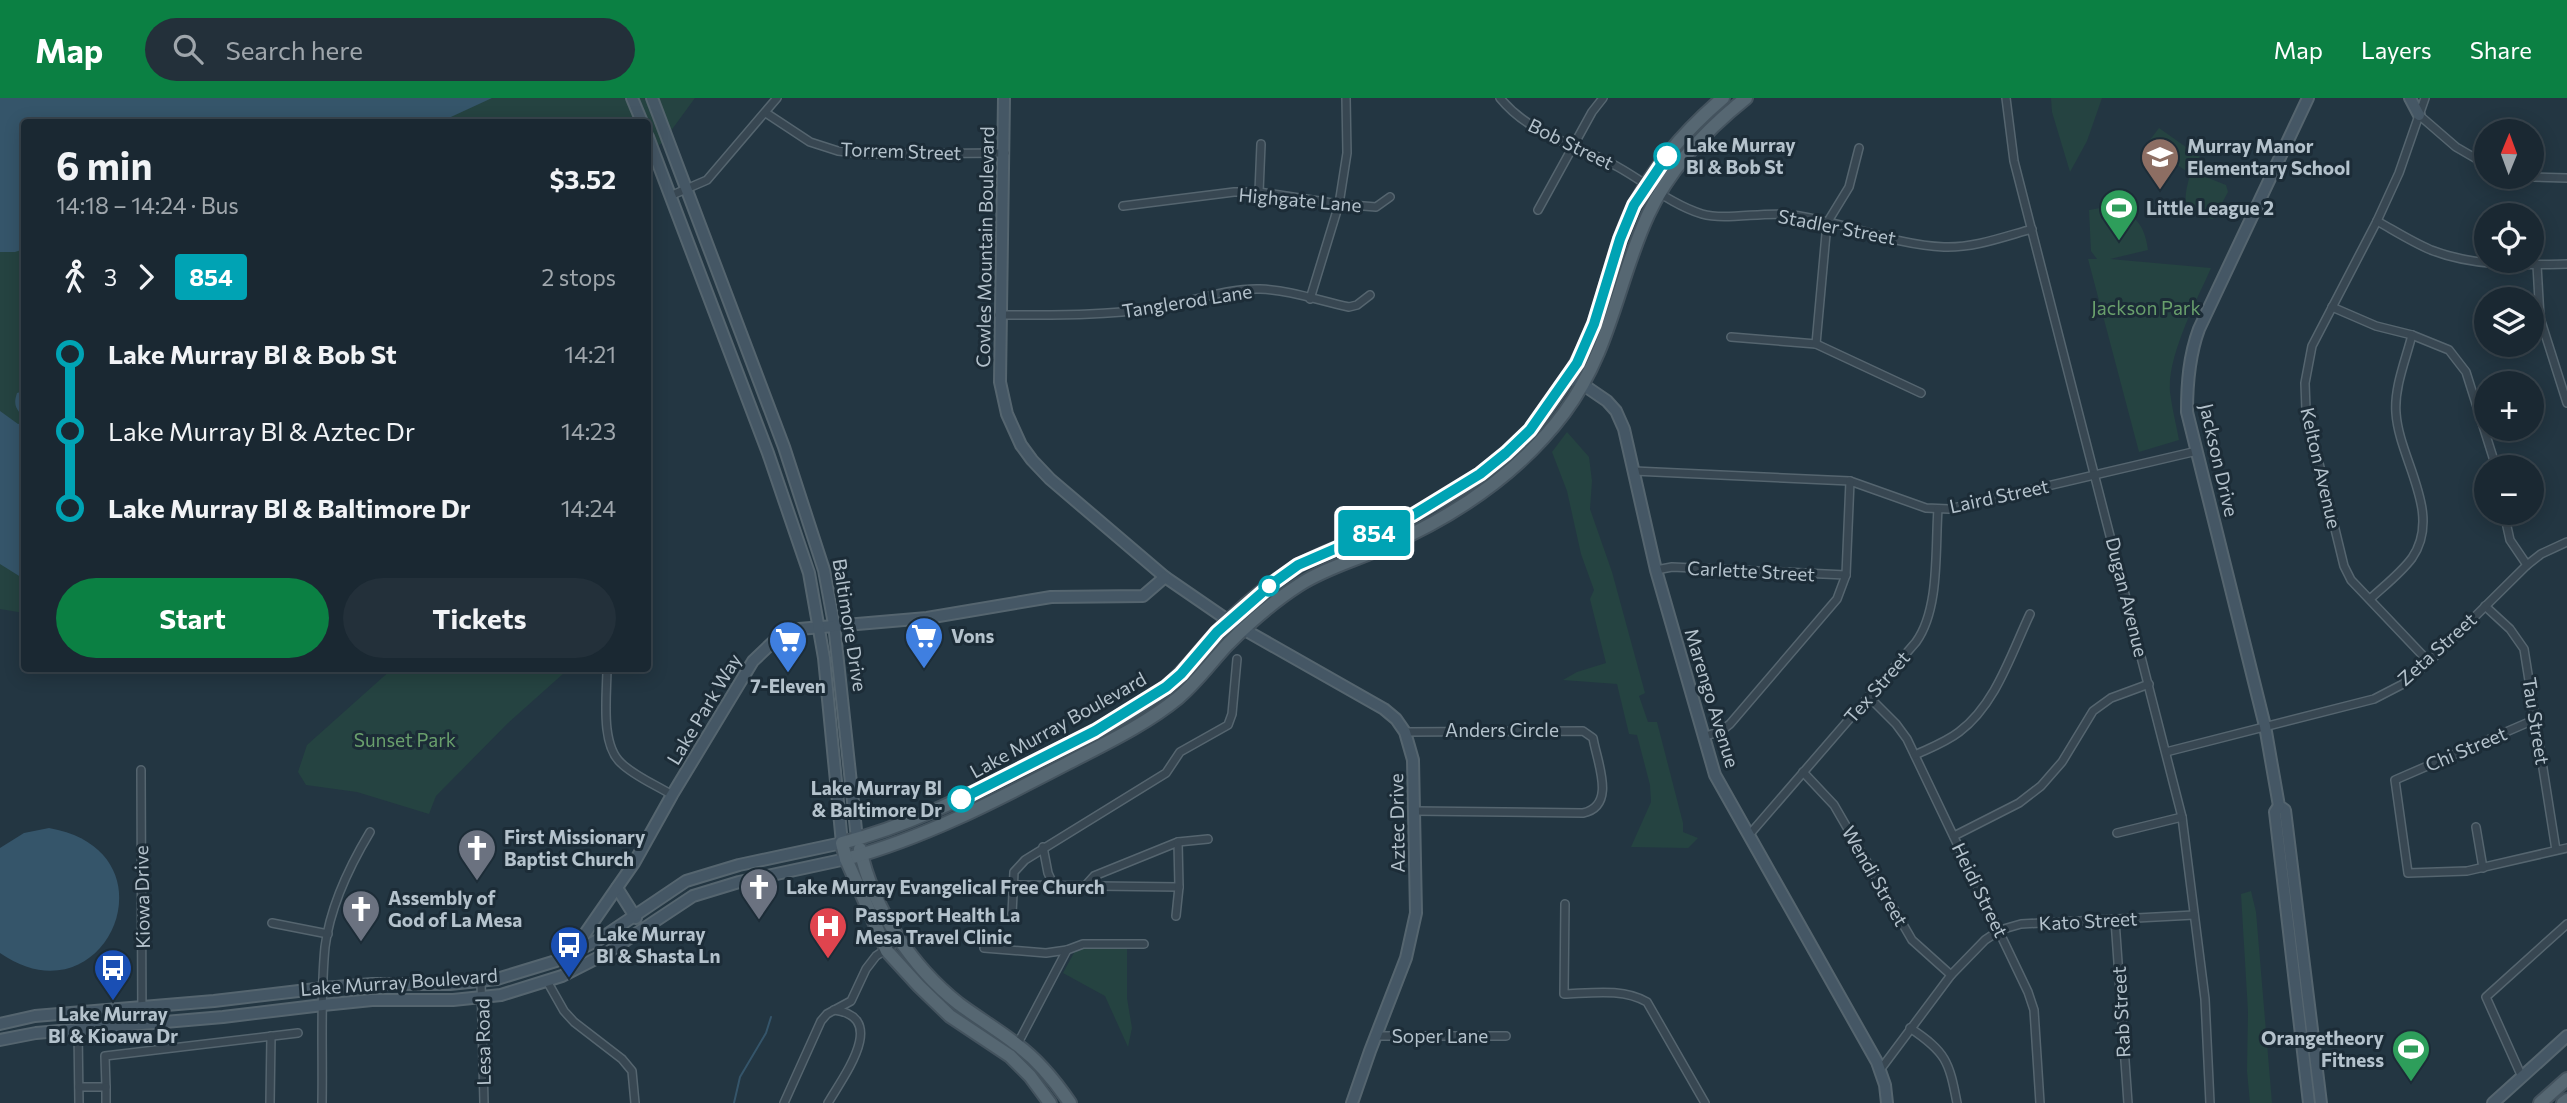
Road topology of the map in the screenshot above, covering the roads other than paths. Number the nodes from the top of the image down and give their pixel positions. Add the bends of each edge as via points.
1 (632, 98) edge
2 (652, 98) edge
3 (777, 98) edge
4 (1004, 98) edge
5 (1346, 98) edge
6 (1500, 98) edge
7 (1603, 98) edge
8 (1723, 98) edge
9 (1746, 98) edge
10 (2006, 98) edge
11 (2308, 98) edge
12 (2410, 98) edge
13 (2426, 98) edge
14 (766, 113) junction
15 (2419, 115) junction
16 (641, 119) edge
17 (1261, 144) dead end
18 (1573, 144) junction
19 (651, 145) edge
20 (1859, 148) dead end
21 (1005, 153) junction
22 (2474, 158) edge
23 (2544, 177) edge
24 (2567, 178) edge
25 (1647, 184) junction
26 (685, 190) junction
27 (1259, 192) junction
28 (1660, 194) junction
29 (670, 196) junction
30 (1390, 198) dead end
31 (1339, 204) junction
32 (1124, 206) dead end
33 (1538, 210) dead end
34 (2377, 221) junction
35 (1827, 223) junction
36 (2032, 229) junction
37 (2474, 261) edge
38 (2567, 264) edge
39 (2544, 265) edge
40 (2537, 273) edge
41 (1370, 295) dead end
42 (1310, 299) junction
43 (2332, 307) junction
44 (999, 315) junction
45 (2412, 334) junction
46 (1731, 337) dead end
47 (1816, 344) junction
48 (1569, 375) junction
49 (1583, 384) junction
50 (1921, 393) dead end
51 (2567, 403) edge
52 (1519, 441) junction
53 (2197, 451) junction
54 (1530, 453) junction
55 (2492, 455) edge
56 (1634, 471) junction
57 (2096, 474) junction
58 (1850, 481) junction
59 (1938, 509) junction
60 (2507, 525) edge
61 (813, 531) junction
62 (799, 538) junction
63 (2567, 542) edge
64 (2527, 565) junction
65 (1656, 570) junction
66 (1846, 575) junction
67 (1165, 577) junction
68 (2370, 600) junction
69 (2485, 606) junction
70 (2030, 614) dead end
71 (834, 624) junction
72 (1237, 625) junction
73 (819, 626) junction
74 (1237, 659) dead end
75 (2429, 662) junction
76 (607, 672) edge
77 (2149, 684) junction
78 (1869, 697) junction
79 (1147, 700) junction
80 (1157, 713) junction
81 (2536, 719) junction
82 (2265, 726) junction
83 (1405, 732) junction
84 (1703, 737) junction
85 (2166, 752) junction
86 (1915, 755) junction
87 (141, 770) dead end
88 (1803, 772) junction
89 (672, 795) junction
90 (2279, 806) junction
91 (1414, 811) junction
92 (2182, 817) junction
93 (2476, 828) dead end
94 (370, 832) dead end
95 (2117, 833) dead end
96 (1749, 835) junction
97 (1954, 836) junction
98 (858, 839) junction
99 (1208, 839) dead end
100 (1178, 842) junction
101 (842, 843) junction
102 (1043, 847) junction
103 (2567, 848) edge
104 (2556, 850) junction
105 (861, 855) junction
106 (846, 859) junction
107 (2483, 869) junction
108 (1013, 886) junction
109 (1054, 886) junction
110 (1085, 886) junction
111 (1179, 887) junction
112 (617, 888) junction
113 (1565, 904) dead end
114 (1012, 914) dead end
115 (634, 915) junction
116 (2194, 915) junction
117 (1176, 916) dead end
118 (2115, 920) junction
119 (272, 923) dead end
120 (2567, 924) edge
121 (643, 928) junction
122 (2000, 930) junction
123 (328, 934) junction
124 (900, 940) junction
125 (1144, 944) dead end
126 (984, 948) dead end
127 (1067, 950) junction
128 (887, 951) junction
129 (572, 953) junction
130 (1951, 975) junction
131 (481, 981) junction
132 (547, 981) junction
133 (324, 988) junction
134 (482, 997) junction
135 (851, 1001) junction
136 (323, 1005) junction
137 (141, 1008) junction
138 (834, 1010) junction
139 (858, 1021) junction
140 (0, 1024) edge
141 (142, 1024) junction
142 (1910, 1028) junction
143 (79, 1029) junction
144 (298, 1033) dead end
145 (1506, 1035) dead end
146 (1375, 1036) junction
147 (2567, 1036) edge
148 (271, 1037) junction
149 (0, 1040) edge
150 (1017, 1045) junction
151 (1880, 1070) junction
152 (2522, 1077) junction
153 (2567, 1079) edge
154 (79, 1087) junction
155 (106, 1087) junction
156 (2567, 1100) edge
157 (79, 1103) edge
158 (106, 1103) edge
159 (270, 1103) edge
160 (322, 1103) edge
161 (484, 1103) edge
162 (635, 1103) edge
163 (784, 1103) edge
164 (828, 1103) edge
165 (1050, 1103) edge
166 (1070, 1103) edge
167 (1352, 1103) edge
168 (1706, 1103) edge
169 (1887, 1103) edge
170 (1957, 1103) edge
171 (2040, 1103) edge
172 (2128, 1103) edge
173 (2210, 1103) edge
174 (2309, 1103) edge
175 (2321, 1103) edge
176 (2493, 1103) edge
177 (2540, 1103) edge
178 (2563, 1103) edge

1 - 16 main road
2 - 26 main road, Baltimore Drive
3 - 14 street
4 - 21 main road, Cowles Mountain Boulevard
5 - 31 street via 1347,153
6 - 18 street, Bob Street via 1537,130
7 - 18 street
8 - 25 main road, Lake Murray Boulevard via 1674,147
9 - 28 main road, Lake Murray Boulevard via 1695,144
10 - 36 street, Dugan Avenue via 2014,161
11 - 53 main road, Jackson Drive via 2191,349 2187,412
12 - 15 main road
13 - 15 street, Kelton Avenue
14 - 21 street, Torrem Street via 803,139 838,151
14 - 26 street via 707,180
15 - 22 street
15 - 34 street, Kelton Avenue
17 - 27 street
18 - 25 street, Bob Street
18 - 33 street
19 - 29 main road, Baltimore Drive
20 - 35 street via 1849,187
21 - 44 main road, Cowles Mountain Boulevard
23 - 24 street
25 - 28 street, Stadler Street
25 - 48 main road, Lake Murray Boulevard via 1630,216 1594,324
26 - 29 street
26 - 61 main road, Baltimore Drive
27 - 31 street, Highgate Lane
27 - 32 street, Highgate Lane
28 - 35 street, Stadler Street via 1702,214 1793,215
28 - 49 main road, Lake Murray Boulevard
29 - 62 main road, Baltimore Drive
30 - 31 street, Highgate Lane via 1376,207
31 - 42 street
34 - 37 street via 2423,246
34 - 43 street, Kelton Avenue
35 - 36 street, Stadler Street via 1945,247 1973,245
35 - 47 street
36 - 57 street, Dugan Avenue
38 - 39 street
40 - 51 street via 2540,318
41 - 42 street, Tanglerod Lane via 1349,307
42 - 44 street, Tanglerod Lane via 1276,290 1238,290 1155,308 1070,316
43 - 45 street via 2376,326
43 - 68 street, Kelton Avenue via 2312,346 2305,383 2306,410 2344,566
44 - 67 main road, Cowles Mountain Boulevard via 1000,382 1021,445 1050,479
45 - 55 street via 2449,350 2466,372
45 - 68 street via 2396,412 2422,506 2423,529 2409,562
46 - 47 street
47 - 50 street
48 - 49 main road, Marengo Avenue
48 - 52 main road, Lake Murray Boulevard
49 - 54 main road, Lake Murray Boulevard
49 - 56 main road, Marengo Avenue via 1619,416
52 - 54 main road
52 - 72 main road, Lake Murray Boulevard via 1480,474 1413,515 1298,565 1273,583
53 - 57 street, Laird Street
53 - 82 main road, Jackson Drive
54 - 72 main road, Lake Murray Boulevard via 1474,498 1420,530 1298,585
56 - 58 street, Laird Street
56 - 65 main road, Marengo Avenue
57 - 59 street, Laird Street
57 - 77 street, Dugan Avenue
58 - 59 street, Laird Street
58 - 66 street
59 - 78 street, Tex Street via 1927,623
60 - 64 street via 2510,540
61 - 62 main road
61 - 71 main road, Baltimore Drive
62 - 73 main road, Baltimore Drive
63 - 64 street, Zeta Street
64 - 69 street, Zeta Street
65 - 66 street, Carlette Street
65 - 84 main road, Marengo Avenue
66 - 84 street via 1836,599 1730,724
67 - 71 main road, Lake Park Way via 1143,596 1051,597 927,618
67 - 72 main road, Cowles Mountain Boulevard
68 - 75 street, Kelton Avenue
69 - 75 street, Zeta Street
69 - 81 street, Tau Street via 2524,649
70 - 86 street via 1980,713 1960,731
71 - 73 main road, Lake Park Way
71 - 98 main road, Baltimore Drive
72 - 79 main road, Lake Murray Boulevard
72 - 80 main road, Lake Murray Boulevard via 1228,644 1193,685
72 - 83 main road via 1384,709
73 - 89 main road, Lake Park Way via 781,637 753,661
73 - 101 main road, Baltimore Drive
74 - 102 street via 1228,725 1180,752 1166,773
75 - 82 street, Zeta Street via 2403,684 2374,699
76 - 89 street via 608,738 613,754 625,767
77 - 85 street, Dugan Avenue
77 - 97 street via 2111,698 2093,711 2062,762 2041,786 2019,803
78 - 86 street, Heidi Street via 1896,724
78 - 88 street, Tex Street
79 - 80 main road
79 - 98 main road, Lake Murray Boulevard via 978,791
80 - 105 main road, Lake Murray Boulevard via 944,825
81 - 104 street, Tau Street
81 - 107 street, Chi Street via 2395,780 2408,873
82 - 85 street, Zeta Street
82 - 90 main road, Jackson Drive
83 - 91 main road, Aztec Drive via 1413,760
83 - 91 street, Anders Circle via 1583,731 1593,738 1604,795 1597,808 1583,813
84 - 96 main road, Marengo Avenue via 1715,775
85 - 92 street, Dugan Avenue
86 - 97 street, Heidi Street
87 - 137 street, Kiowa Drive
88 - 96 street, Tex Street
88 - 130 street, Wendi Street via 1834,805 1913,940
89 - 112 main road, Lake Park Way
90 - 174 main road, Jackson Drive via 2275,812
90 - 175 main road, Jackson Drive via 2285,810
91 - 146 main road, Aztec Drive via 1416,913 1412,939
92 - 95 street
92 - 116 street, Dugan Avenue
93 - 107 street
94 - 123 street via 345,881
96 - 151 main road, Marengo Avenue
97 - 122 street, Heidi Street
98 - 101 main road, Lake Murray Boulevard
98 - 105 main road, Baltimore Drive
99 - 100 street
100 - 110 street via 1094,876
100 - 111 street
101 - 106 main road, Baltimore Drive
101 - 115 main road, Lake Murray Boulevard via 710,873 687,881
102 - 108 street via 1014,872
102 - 109 street
103 - 104 street
104 - 107 street
105 - 106 main road, Lake Murray Boulevard
105 - 124 main road, Baltimore Drive
106 - 121 main road, Lake Murray Boulevard via 718,888 693,897
106 - 128 main road, Baltimore Drive
108 - 109 street
108 - 114 street
109 - 110 street
110 - 111 street
111 - 117 street
112 - 115 main road
112 - 129 main road, Lake Park Way
113 - 168 street via 1564,993 1622,993 1647,1002
115 - 121 main road
115 - 129 main road, Lake Murray Boulevard
116 - 118 street, Kato Street
116 - 173 street, Dugan Avenue via 2205,999
118 - 122 street, Kato Street
118 - 172 street, Rab Street
119 - 123 street
120 - 152 street via 2486,997
121 - 132 main road, Lake Murray Boulevard via 607,953
122 - 130 street, Kato Street
122 - 171 street, Heidi Street via 2034,1010
123 - 133 street
124 - 128 street
124 - 150 main road, Baltimore Drive via 928,976 958,1003
125 - 127 street via 1083,944
126 - 127 street via 1046,953
127 - 150 street
128 - 135 street via 866,969
128 - 165 main road, Baltimore Drive via 950,1016 1020,1066
129 - 131 main road, Lake Murray Boulevard via 526,971
130 - 142 street, Kato Street
131 - 133 main road, Lake Murray Boulevard
131 - 134 street, Lesa Road
132 - 134 main road, Lake Murray Boulevard
132 - 162 street via 574,1022 632,1071
133 - 136 street
133 - 137 main road, Lake Murray Boulevard
134 - 136 main road, Lake Murray Boulevard
134 - 161 street, Lesa Road
135 - 138 street
135 - 139 street
136 - 141 main road, Lake Murray Boulevard
136 - 160 street
137 - 140 main road, Lake Murray Boulevard via 34,1016
137 - 141 street, Kiowa Drive
138 - 139 street
138 - 163 street via 821,1021
139 - 164 street via 861,1038 857,1053
141 - 143 main road, Lake Murray Boulevard
142 - 151 street, Kato Street
142 - 170 street via 1931,1042 1947,1061
143 - 149 main road, Lake Murray Boulevard
143 - 154 street
144 - 148 street
145 - 146 street, Soper Lane
146 - 167 main road, Aztec Drive
147 - 152 main road
148 - 155 street via 105,1056
148 - 159 street
150 - 166 main road, Baltimore Drive
151 - 169 main road, Marengo Avenue
152 - 176 main road
153 - 177 main road
154 - 155 street
154 - 157 street
155 - 158 street
156 - 178 main road

